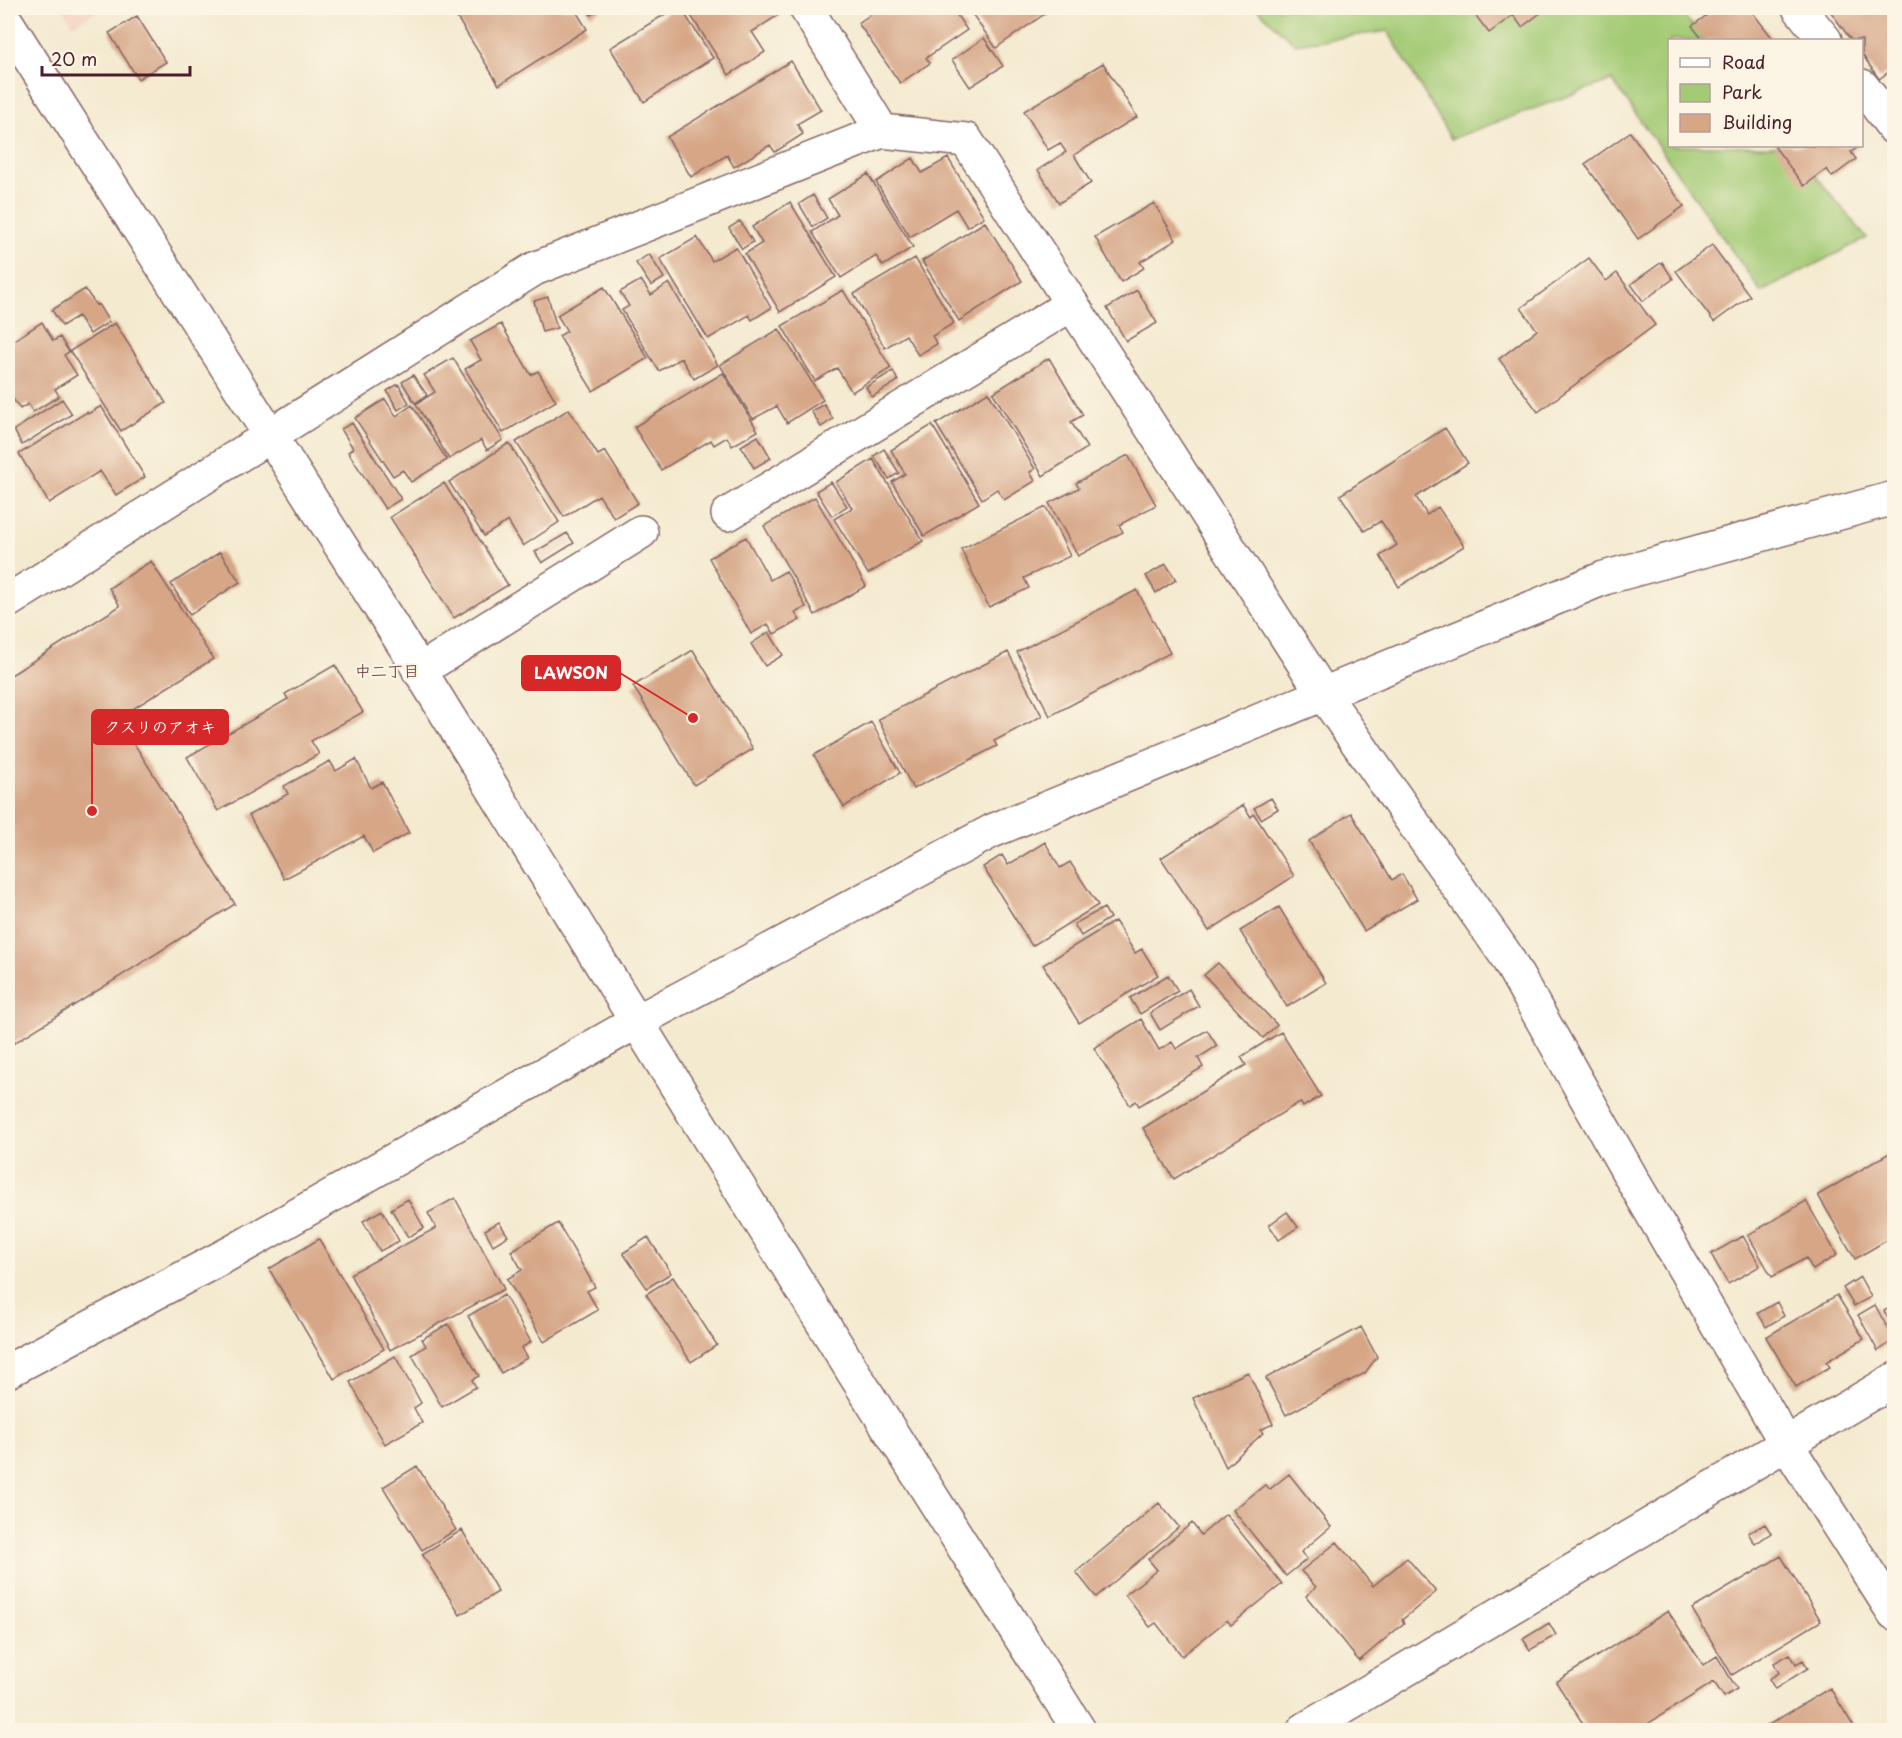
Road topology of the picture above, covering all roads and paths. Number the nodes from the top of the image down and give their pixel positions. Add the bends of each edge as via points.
1 (1799, 8) edge
2 (817, 12) edge
3 (8, 24) edge
4 (1824, 39) edge
5 (1863, 87) edge
6 (1894, 128) edge
7 (882, 130) junction
8 (1072, 304) junction
9 (271, 435) junction
10 (1894, 498) edge
11 (728, 514) dead end
12 (641, 532) dead end
13 (8, 601) edge
14 (419, 671) junction
15 (1324, 695) junction
16 (636, 1022) junction
17 (8, 1371) edge
18 (1894, 1380) edge
19 (1787, 1444) junction
20 (1894, 1613) edge
21 (1079, 1731) edge
22 (1304, 1731) edge

1 - 4 street
2 - 7 street
3 - 9 street
5 - 6 street
7 - 8 street via 966,140
7 - 9 street via 534,269
8 - 11 street
8 - 15 street
9 - 13 street
9 - 14 street
10 - 15 street via 1604,578
12 - 14 street
14 - 16 street
15 - 16 street via 992,831
15 - 19 street via 1505,954
16 - 17 street via 236,1250
16 - 21 street
18 - 19 street
19 - 20 street
19 - 22 street

